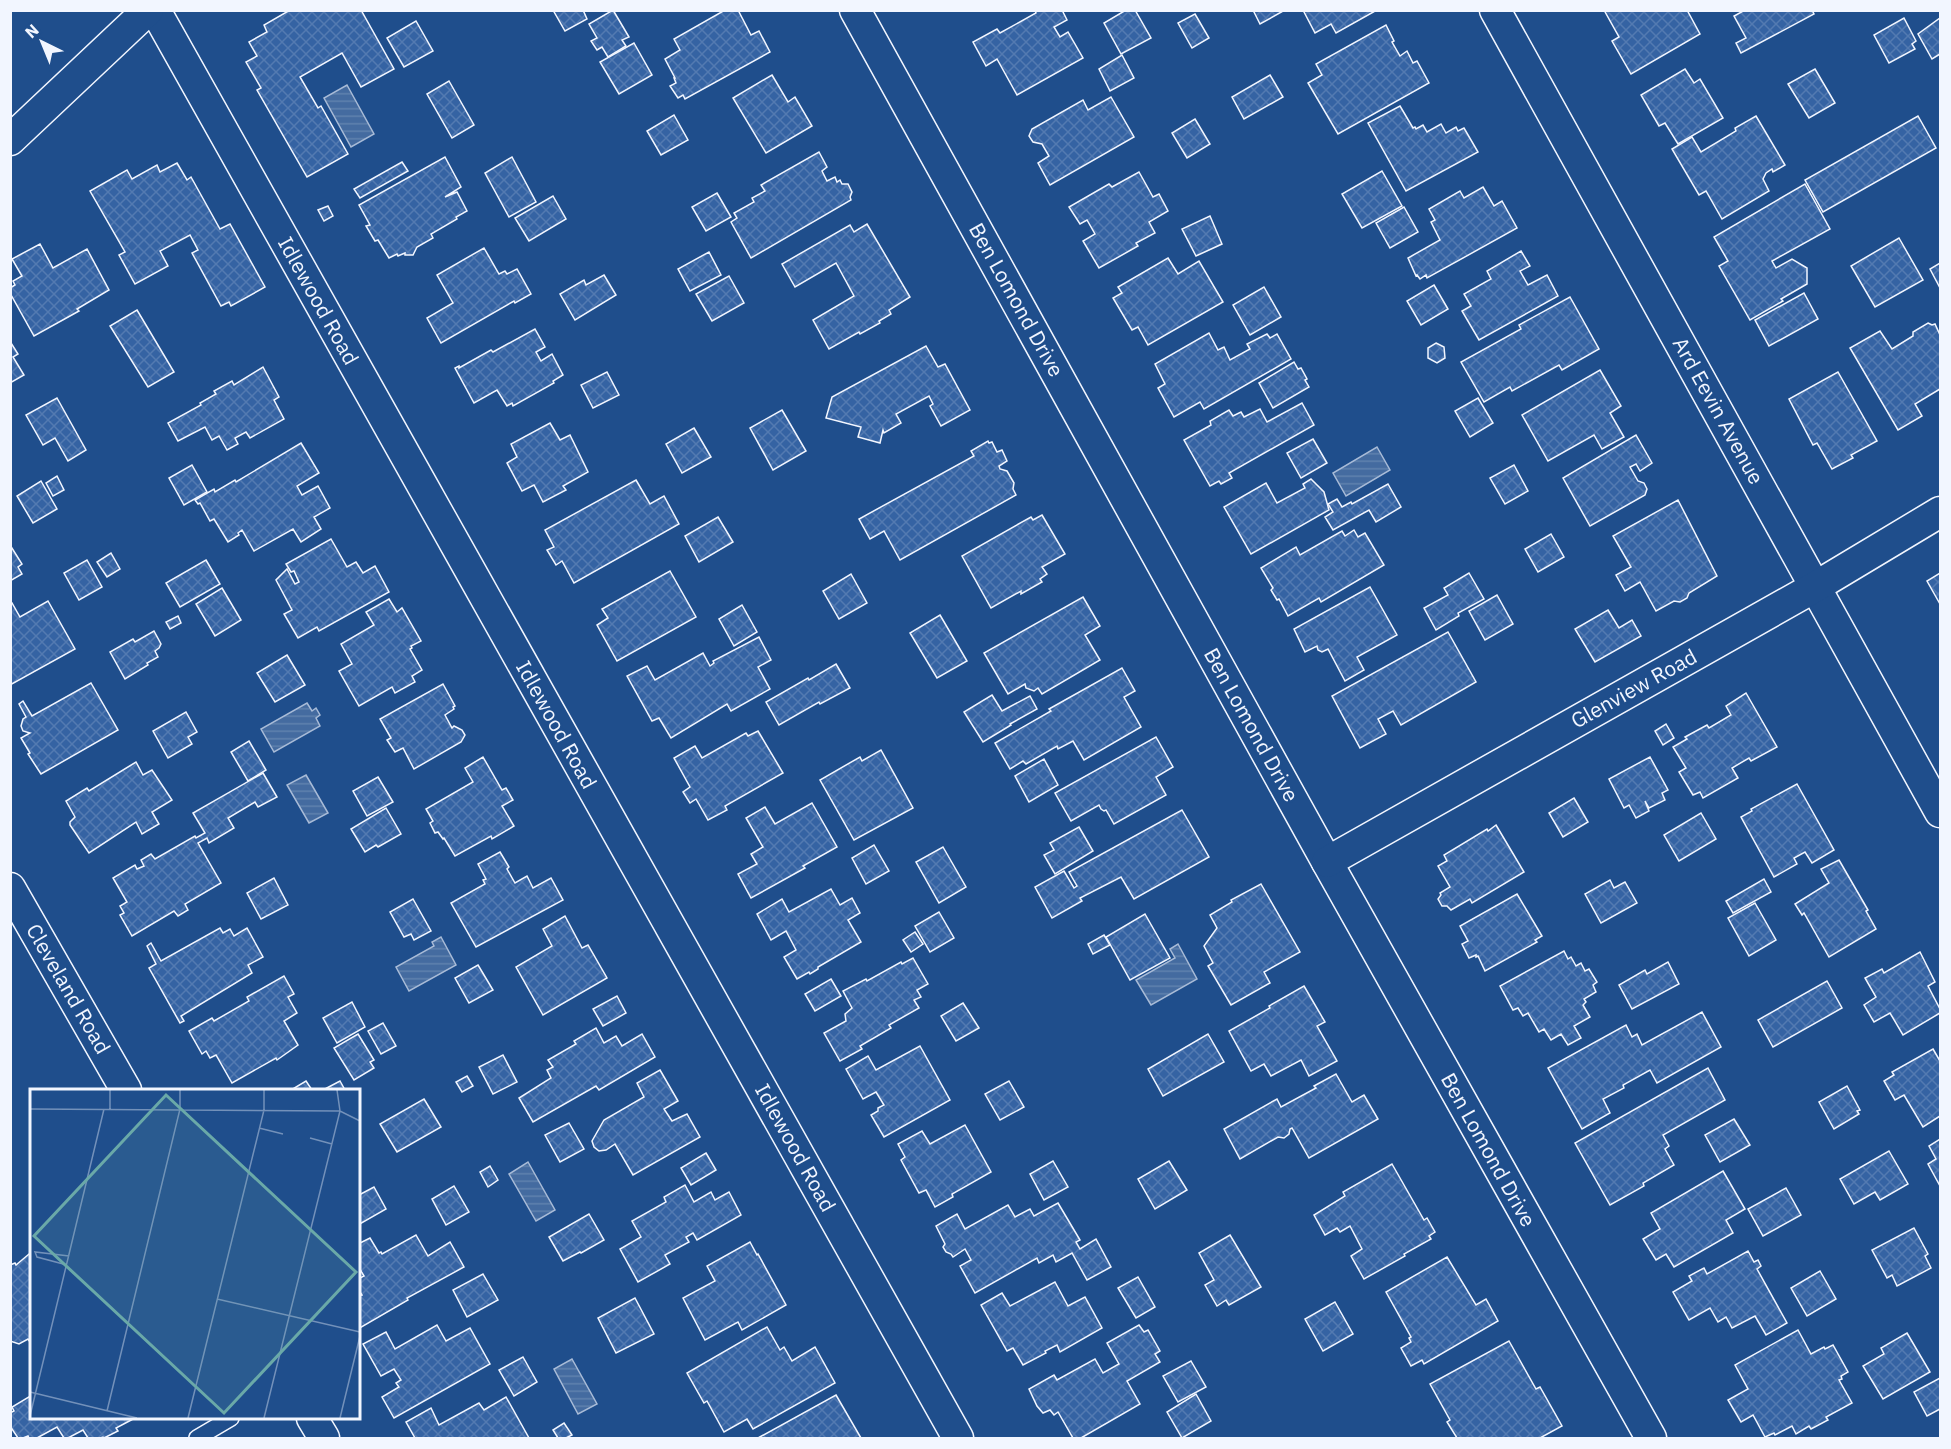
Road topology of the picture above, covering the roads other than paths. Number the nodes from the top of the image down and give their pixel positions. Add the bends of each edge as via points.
1 (148, 10) edge
2 (155, 10) edge
3 (855, 10) edge
4 (1495, 10) edge
5 (10, 140) edge
6 (1941, 512) edge
7 (1815, 587) junction
8 (1941, 812) edge
9 (1327, 862) junction
10 (10, 888) edge
11 (125, 1089) edge
12 (229, 1419) edge
13 (313, 1419) edge
14 (197, 1438) edge
15 (324, 1438) edge
16 (958, 1438) edge
17 (1650, 1438) edge

1 - 5 street
2 - 16 street, Idlewood Road
3 - 9 street, Ben Lomond Drive
4 - 7 street, Ard Eevin Avenue
6 - 7 street, Glenview Road
7 - 8 street, Ard Eevin Avenue
7 - 9 street, Glenview Road
9 - 17 street, Ben Lomond Drive
10 - 11 street, Cleveland Road
12 - 14 lane
13 - 15 street

